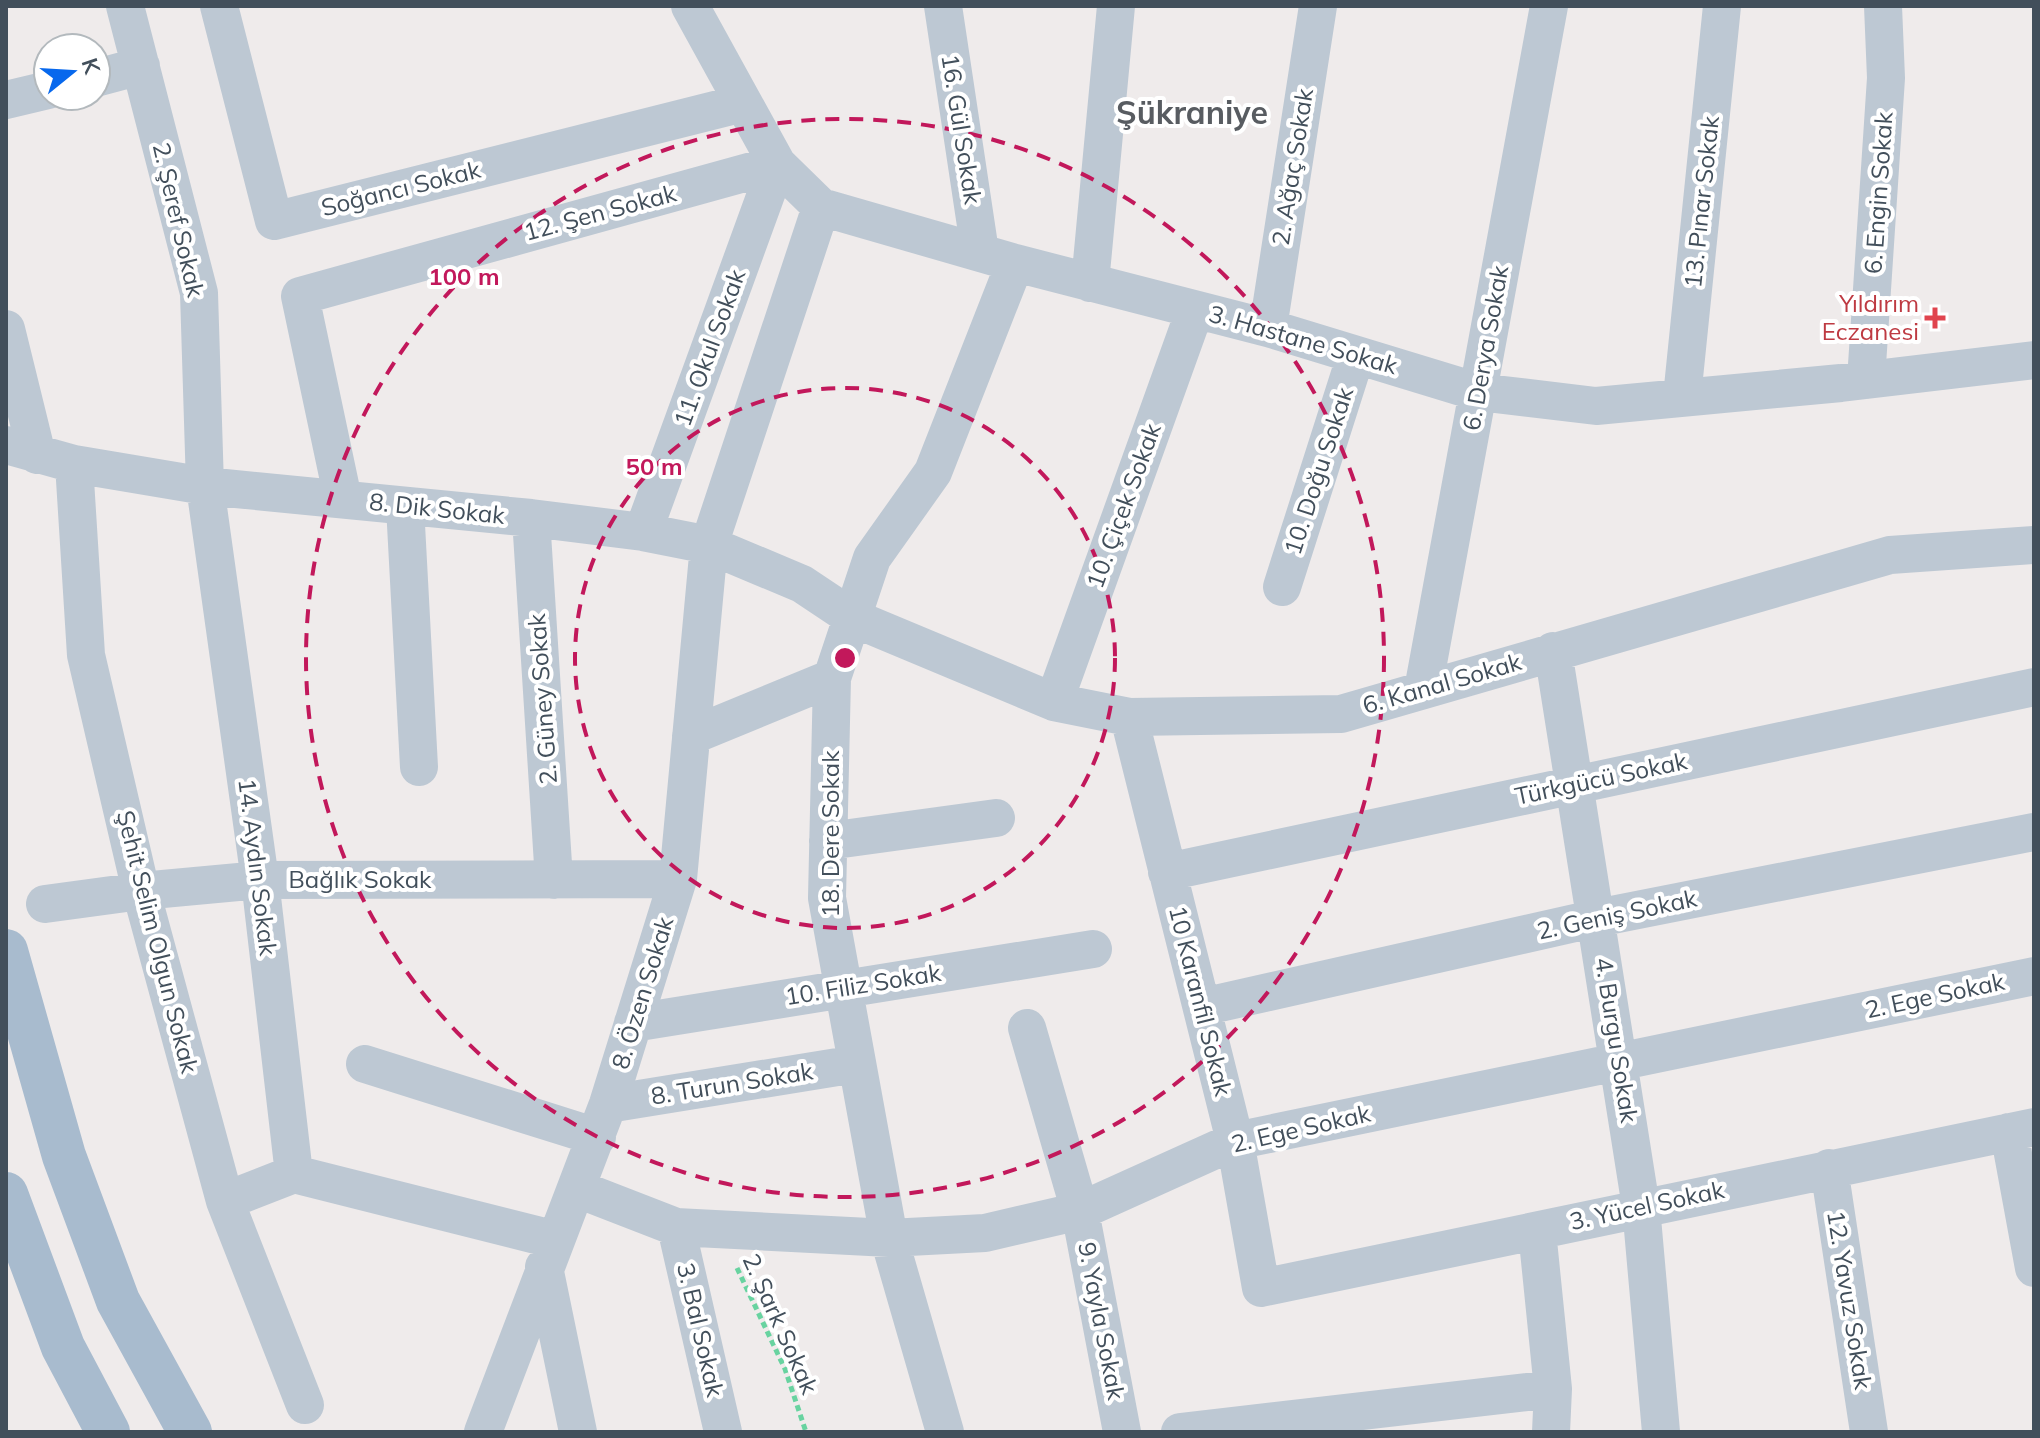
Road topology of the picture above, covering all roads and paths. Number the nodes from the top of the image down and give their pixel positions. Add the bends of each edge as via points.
1 (125, 6) edge
2 (219, 6) edge
3 (690, 6) edge
4 (943, 6) edge
5 (1116, 6) edge
6 (1318, 6) edge
7 (1549, 6) edge
8 (1722, 6) edge
9 (1883, 6) edge
10 (141, 66) junction
11 (112, 74) edge
12 (32, 94) edge
13 (6, 100) edge
14 (743, 103) junction
15 (777, 164) junction
16 (821, 207) junction
17 (997, 258) junction
18 (1090, 283) junction
19 (1195, 310) junction
20 (1268, 328) junction
21 (6, 329) edge
22 (1356, 355) junction
23 (2034, 360) edge
24 (1866, 380) junction
25 (1478, 392) junction
26 (1682, 397) junction
27 (22, 450) edge
28 (74, 464) junction
29 (205, 486) junction
30 (343, 499) junction
31 (405, 506) junction
32 (531, 518) junction
33 (643, 532) junction
34 (709, 545) junction
35 (2034, 545) edge
36 (1282, 587) dead end
37 (853, 618) junction
38 (1553, 651) junction
39 (832, 678) junction
40 (2034, 687) edge
41 (1423, 690) junction
42 (1054, 702) junction
43 (1129, 717) junction
44 (691, 736) junction
45 (419, 767) dead end
46 (1574, 785) junction
47 (996, 818) dead end
48 (2034, 832) edge
49 (828, 841) junction
50 (1167, 872) junction
51 (678, 879) junction
52 (260, 880) junction
53 (554, 880) junction
54 (141, 891) junction
55 (45, 904) dead end
56 (1597, 918) junction
57 (1093, 949) dead end
58 (6, 951) edge
59 (2034, 976) edge
60 (843, 988) junction
61 (1202, 1007) junction
62 (633, 1023) junction
63 (1027, 1028) dead end
64 (1620, 1061) junction
65 (365, 1064) dead end
66 (856, 1064) junction
67 (602, 1121) junction
68 (2021, 1130) edge
69 (1235, 1141) junction
70 (1829, 1168) junction
71 (294, 1174) junction
72 (578, 1189) junction
73 (6, 1194) edge
74 (225, 1201) junction
75 (1641, 1207) junction
76 (1080, 1211) junction
77 (676, 1227) junction
78 (719, 1231) junction
79 (1537, 1231) junction
80 (889, 1238) junction
81 (550, 1254) junction
82 (2034, 1268) edge
83 (1261, 1288) joint
84 (1553, 1389) junction
85 (305, 1405) dead end
86 (108, 1432) edge
87 (190, 1432) edge
88 (483, 1432) edge
89 (578, 1432) edge
90 (723, 1432) edge
91 (806, 1432) edge
92 (945, 1432) edge
93 (1122, 1432) edge
94 (1180, 1432) edge
95 (1551, 1432) edge
96 (1661, 1432) edge
97 (1869, 1432) edge

1 - 10 street, 2. Şeref Sokak
2 - 14 street, Soğancı Sokak via 274,221
3 - 14 street, 3. Hastane Sokak
4 - 17 street, 16. Gül Sokak
5 - 18 street
6 - 20 street, 2. Ağaç Sokak
7 - 25 street, 6. Derya Sokak
8 - 26 street, 13. Pınar Sokak
9 - 24 street, 6. Engin Sokak via 1886,78
10 - 11 street
10 - 29 street, 2. Şeref Sokak via 199,293
12 - 13 street
14 - 15 street, 3. Hastane Sokak
15 - 16 street, 3. Hastane Sokak
15 - 30 street, 12. Şen Sokak via 300,296
15 - 33 street, 11. Okul Sokak
16 - 17 street, 3. Hastane Sokak
16 - 34 street
17 - 18 street, 3. Hastane Sokak
17 - 37 street, 18. Dere Sokak via 933,472 872,558
18 - 19 street, 3. Hastane Sokak
19 - 20 street, 3. Hastane Sokak
19 - 42 street, 10. Çiçek Sokak
20 - 22 street, 3. Hastane Sokak
21 - 27 street
22 - 25 street, 3. Hastane Sokak
22 - 36 street, 10. Doğu Sokak
23 - 24 street, 3. Hastane Sokak
24 - 26 street, 3. Hastane Sokak
25 - 26 street, 3. Hastane Sokak via 1596,406
25 - 41 street, 6. Derya Sokak
27 - 28 street, 8. Dik Sokak
28 - 29 street, 8. Dik Sokak
28 - 54 street, Şehit Selim Olgun Sokak via 86,655
29 - 30 street, 8. Dik Sokak
29 - 52 street, 14. Aydın Sokak
30 - 31 street, 8. Dik Sokak
31 - 32 street, 8. Dik Sokak
31 - 45 street
32 - 33 street, 8. Dik Sokak
32 - 53 street, 2. Güney Sokak
33 - 34 street, 8. Dik Sokak
34 - 37 street, 8. Dik Sokak via 802,584
34 - 44 street, 8. Özen Sokak
35 - 38 street, 6. Kanal Sokak via 1890,555
37 - 39 street, 18. Dere Sokak
37 - 42 street, 6. Kanal Sokak
38 - 41 street, 6. Kanal Sokak
38 - 46 street, 4. Burgu Sokak
39 - 44 street
39 - 49 street, 18. Dere Sokak
40 - 46 street, Türkgücü Sokak
41 - 43 street, 6. Kanal Sokak via 1341,714
42 - 43 street, 6. Kanal Sokak
43 - 50 street, 10 Karanfil Sokak
44 - 51 street, 8. Özen Sokak
46 - 50 street, Türkgücü Sokak
46 - 56 street, 4. Burgu Sokak
47 - 49 street
48 - 56 street, 2. Geniş Sokak
49 - 60 street, 18. Dere Sokak via 827,898
50 - 61 street, 10 Karanfil Sokak
51 - 53 street, Bağlık Sokak
51 - 62 street, 8. Özen Sokak
52 - 53 street, Bağlık Sokak
52 - 54 street, Bağlık Sokak
52 - 71 street, 14. Aydın Sokak
54 - 55 street, Bağlık Sokak
54 - 74 street, Şehit Selim Olgun Sokak
56 - 61 street, 2. Geniş Sokak
56 - 64 street, 4. Burgu Sokak
57 - 60 street, 10. Filiz Sokak
58 - 87 main road via 64,1156 118,1301
59 - 64 street, 2. Ege Sokak
60 - 62 street, 10. Filiz Sokak
60 - 66 street, 18. Dere Sokak
61 - 69 street, 10 Karanfil Sokak
62 - 67 street, 8. Özen Sokak
63 - 76 street, 9. Yayla Sokak
64 - 69 street, 2. Ege Sokak
64 - 75 street, 4. Burgu Sokak
65 - 67 street
66 - 67 street, 8. Turun Sokak
66 - 80 street, 18. Dere Sokak
67 - 72 street, 8. Özen Sokak
68 - 70 street, 3. Yücel Sokak
68 - 82 street
69 - 76 street, 2. Ege Sokak
69 - 83 street, 10 Karanfil Sokak
70 - 75 street, 3. Yücel Sokak
70 - 97 street, 12. Yavuz Sokak
71 - 74 street
71 - 81 street
72 - 77 street, 2. Ege Sokak
72 - 81 street, 8. Özen Sokak
73 - 86 main road via 63,1347
74 - 85 street, Şehit Selim Olgun Sokak
75 - 79 street, 3. Yücel Sokak
75 - 96 street, 4. Burgu Sokak
76 - 80 street, 2. Ege Sokak via 985,1233
76 - 93 street, 9. Yayla Sokak
77 - 78 street, 2. Ege Sokak
77 - 90 street, 3. Bal Sokak
78 - 80 street, 2. Ege Sokak
78 - 91 path, 2. Şark Sokak via 785,1369
79 - 83 street, 3. Yücel Sokak
79 - 84 street
80 - 92 street, 18. Dere Sokak
81 - 88 street, 8. Özen Sokak
81 - 89 street
84 - 94 street
84 - 95 street

